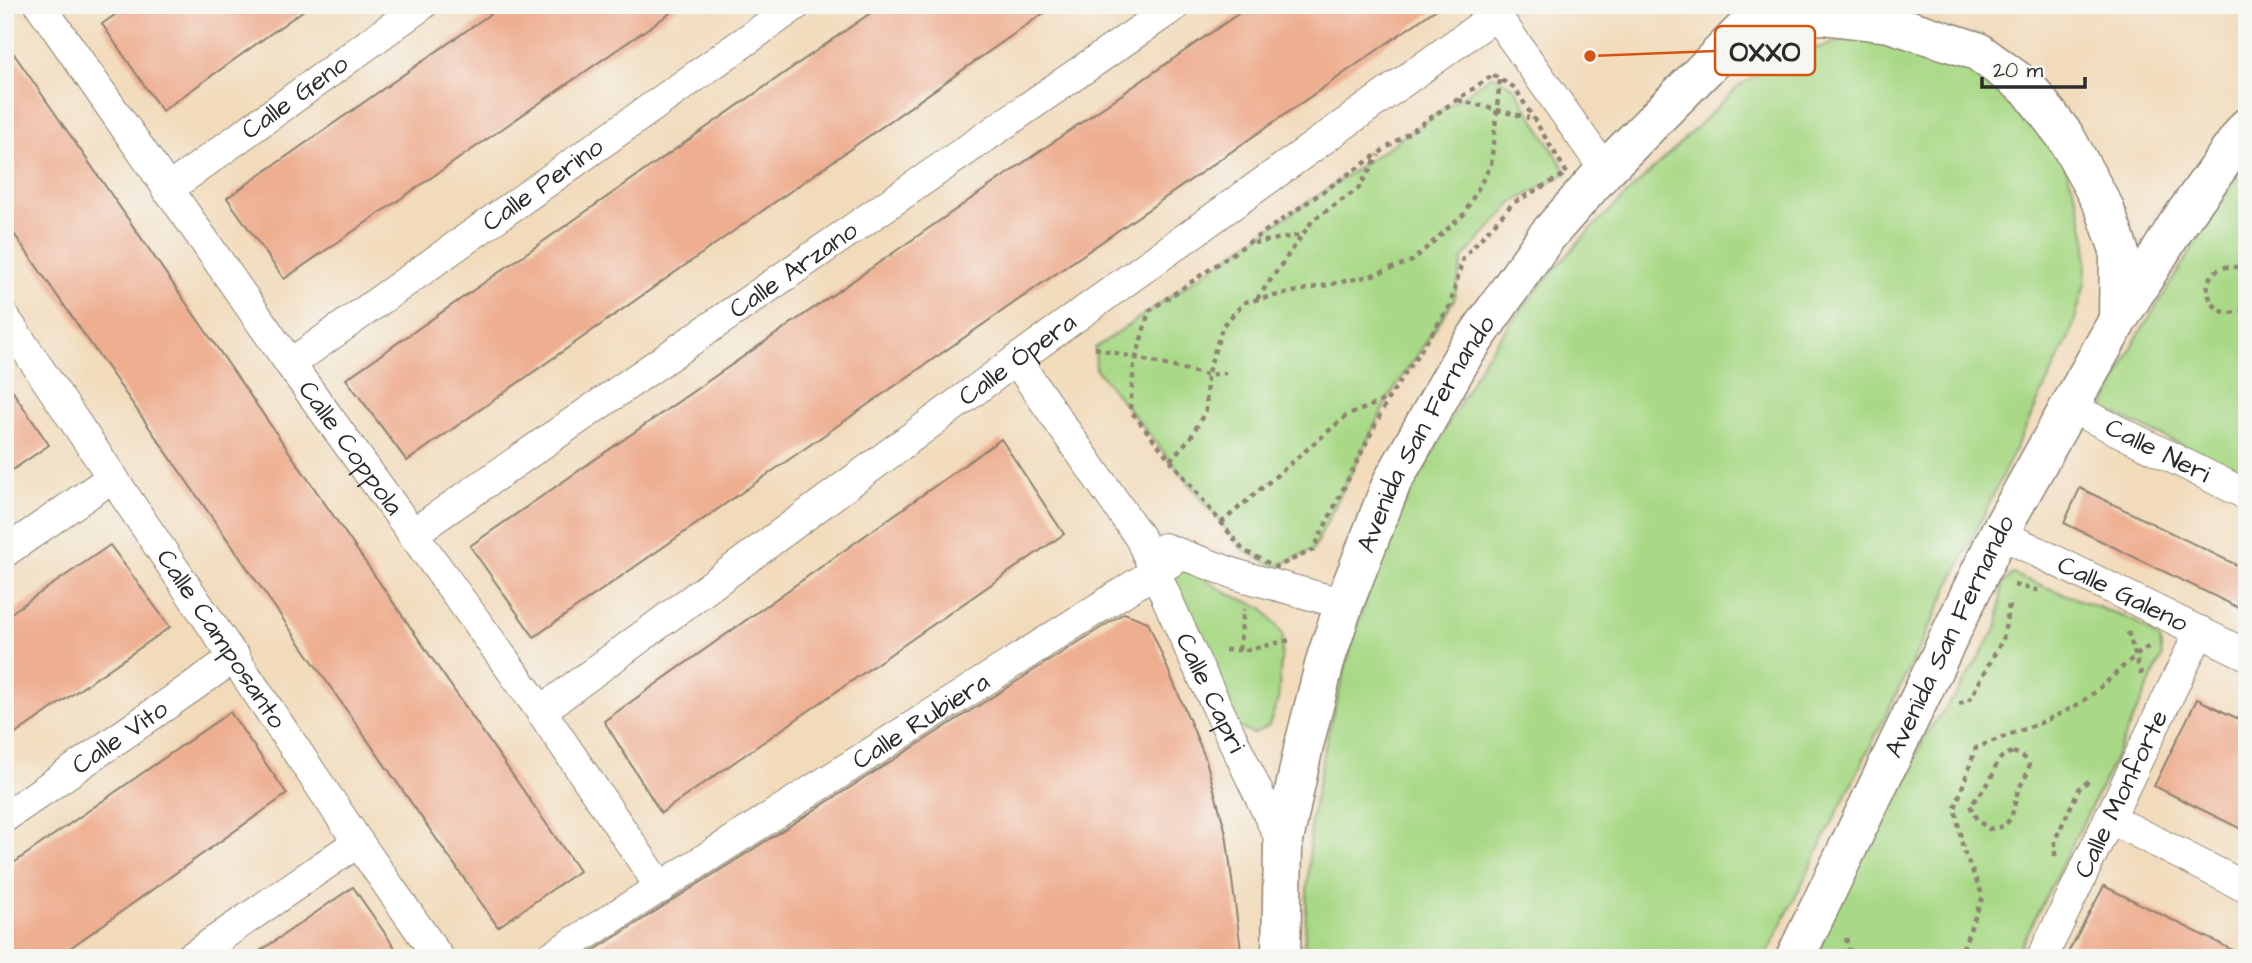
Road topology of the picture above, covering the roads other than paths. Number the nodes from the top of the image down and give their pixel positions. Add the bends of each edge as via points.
1 (41, 5) edge
2 (422, 5) edge
3 (796, 5) edge
4 (1176, 5) edge
5 (1756, 9) edge
6 (1493, 10) edge
7 (2247, 127) edge
8 (1605, 170) junction
9 (167, 190) junction
10 (5, 318) edge
11 (2118, 320) junction
12 (1016, 360) junction
13 (290, 364) junction
14 (2070, 407) junction
15 (113, 477) junction
16 (2247, 495) edge
17 (1999, 533) junction
18 (412, 534) junction
19 (1140, 538) junction
20 (5, 552) edge
21 (1180, 556) junction
22 (1154, 572) junction
23 (1344, 604) junction
24 (2200, 631) junction
25 (2247, 655) edge
26 (235, 657) junction
27 (541, 711) junction
28 (5, 817) edge
29 (2109, 818) junction
30 (358, 842) junction
31 (1283, 845) junction
32 (661, 888) junction
33 (2247, 888) edge
34 (190, 958) edge
35 (439, 958) edge
36 (549, 958) edge
37 (1281, 958) edge
38 (1795, 958) edge
39 (2042, 958) edge

1 - 9 street, Calle Coppola
2 - 9 street, Calle Geno
3 - 13 street, Calle Perino
4 - 18 street, Calle Arzano
5 - 8 street, Avenida San Fernando
5 - 11 street via 1889,23 1978,51 2029,89 2065,136 2104,207 2119,250
6 - 8 street
6 - 12 street, Calle Ópera
7 - 11 street, Avenida San Fernando via 2177,225
8 - 23 street, Avenida San Fernando via 1546,237 1463,356 1392,482
9 - 13 street, Calle Coppola
10 - 15 street, Calle Camposanto
11 - 14 street, Avenida San Fernando
12 - 19 street, Calle Capri
12 - 27 street, Calle Ópera
13 - 18 street, Calle Coppola
14 - 16 street, Calle Neri
14 - 17 street, Avenida San Fernando
15 - 20 street
15 - 26 street, Calle Camposanto
17 - 24 street, Calle Galeno
17 - 38 street, Avenida San Fernando
18 - 27 street, Calle Coppola
19 - 21 street
19 - 22 street, Calle Capri
21 - 22 street, Calle Rubiera
21 - 23 street
22 - 31 street, Calle Capri
22 - 32 street, Calle Rubiera
23 - 31 street, Avenida San Fernando via 1310,720
24 - 25 street, Calle Galeno
24 - 29 street, Calle Monforte
26 - 28 street, Calle Vito
26 - 30 street, Calle Camposanto
27 - 32 street, Calle Coppola
29 - 33 street
29 - 39 street, Calle Monforte
30 - 34 street
30 - 35 street, Calle Camposanto
31 - 37 street, Avenida San Fernando
32 - 36 street, Calle Rubiera

